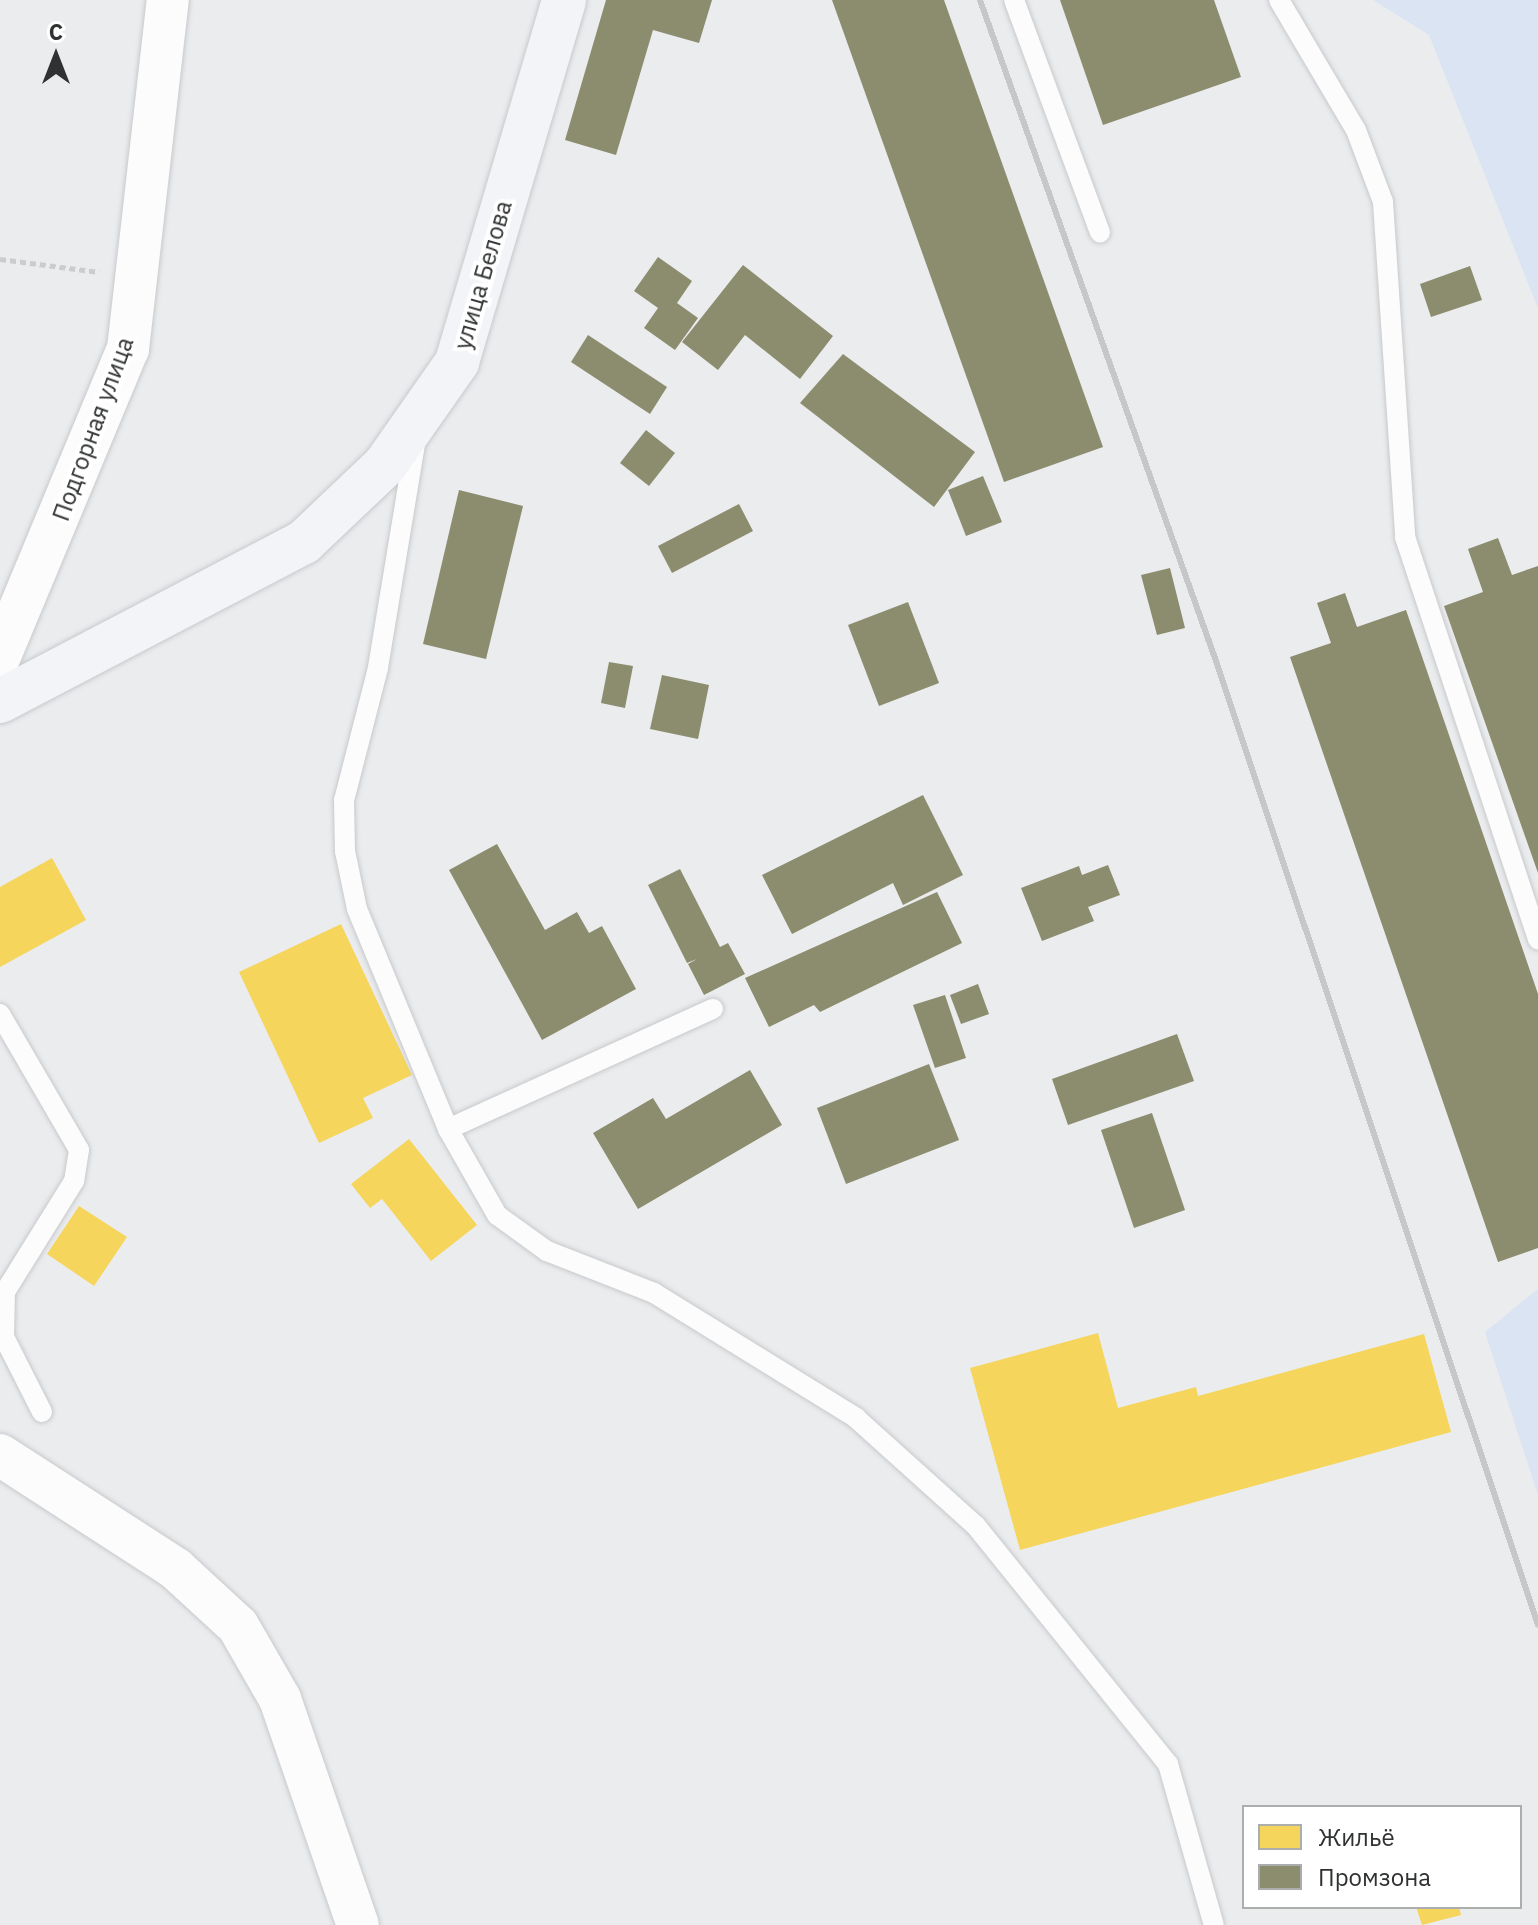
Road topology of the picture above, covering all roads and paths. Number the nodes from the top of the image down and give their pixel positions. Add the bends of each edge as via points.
1 (168, 0) edge
2 (564, 0) edge
3 (1014, 0) edge
4 (1279, 0) edge
5 (1100, 233) dead end
6 (0, 259) edge
7 (136, 277) junction
8 (420, 414) junction
9 (0, 656) edge
10 (0, 701) edge
11 (1538, 940) edge
12 (713, 1009) dead end
13 (0, 1014) edge
14 (448, 1129) junction
15 (42, 1412) dead end
16 (0, 1455) edge
17 (358, 1925) edge
18 (1214, 1925) edge

1 - 7 street, Подгорная улица
2 - 8 main road, улица Белова via 457,362
3 - 5 lane
4 - 11 lane via 1356,130 1383,202 1405,537
6 - 7 path
7 - 9 street, Подгорная улица via 128,349
8 - 10 main road, улица Белова via 385,465 304,542
8 - 14 lane via 378,668 344,800 345,851 357,909
12 - 14 lane
13 - 15 lane via 79,1150 74,1181 5,1292 4,1337
14 - 18 lane via 497,1215 547,1251 654,1293 856,1418 976,1526 1168,1764
16 - 17 street via 176,1569 238,1626 280,1699

